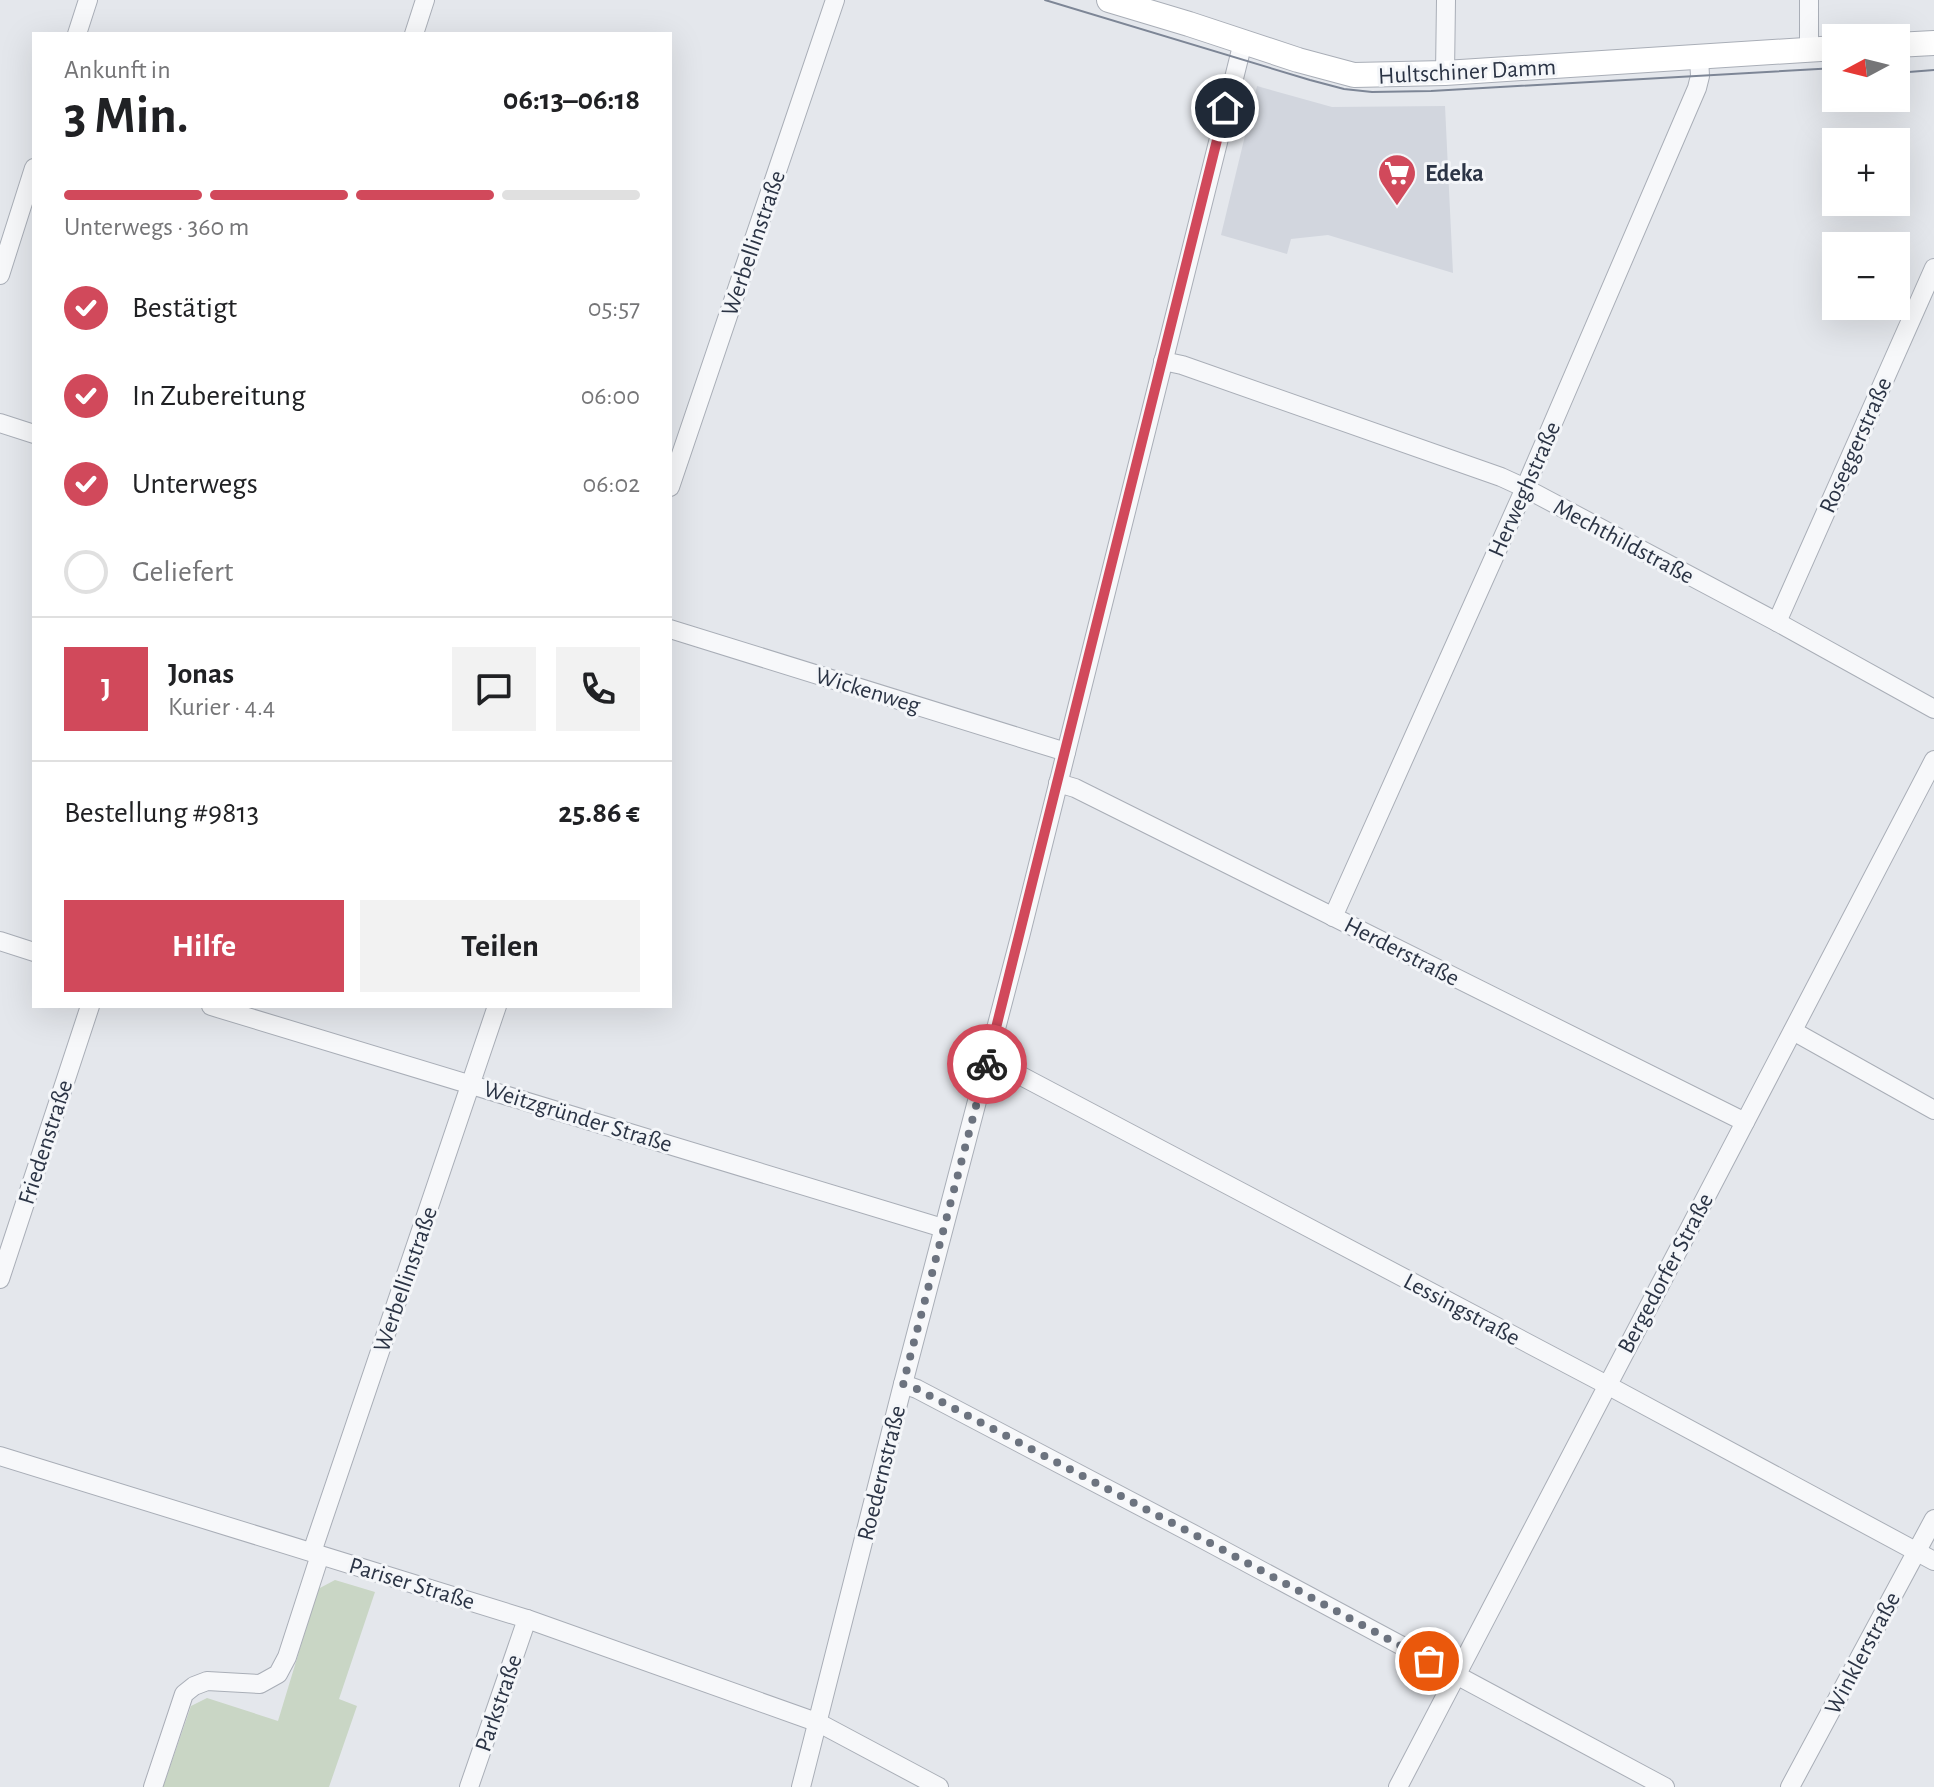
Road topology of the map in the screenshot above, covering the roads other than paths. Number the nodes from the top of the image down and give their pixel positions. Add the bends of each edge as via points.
1 (88, 0) edge
2 (425, 0) edge
3 (835, 0) edge
4 (1109, 0) edge
5 (1446, 0) edge
6 (1809, 0) edge
7 (78, 32) edge
8 (415, 32) edge
9 (1243, 42) junction
10 (1934, 43) edge
11 (1910, 44) edge
12 (1822, 49) edge
13 (1809, 50) junction
14 (1699, 57) junction
15 (1445, 73) junction
16 (32, 174) edge
17 (1934, 268) edge
18 (0, 275) edge
19 (1163, 361) junction
20 (0, 423) edge
21 (32, 433) edge
22 (672, 481) edge
23 (1525, 488) junction
24 (1777, 622) junction
25 (672, 630) edge
26 (1934, 709) edge
27 (1066, 752) junction
28 (1934, 760) edge
29 (1058, 783) junction
30 (1333, 917) junction
31 (0, 941) edge
32 (32, 951) edge
33 (89, 1008) edge
34 (218, 1008) edge
35 (496, 1008) edge
36 (1793, 1031) junction
37 (987, 1063) junction
38 (471, 1084) junction
39 (1934, 1110) edge
40 (1745, 1122) junction
41 (943, 1228) junction
42 (0, 1279) edge
43 (903, 1384) junction
44 (1607, 1385) junction
45 (0, 1456) edge
46 (1934, 1519) edge
47 (1917, 1551) junction
48 (316, 1554) junction
49 (1934, 1561) edge
50 (527, 1619) junction
51 (1457, 1676) junction
52 (819, 1723) junction
53 (153, 1787) edge
54 (469, 1787) edge
55 (801, 1787) edge
56 (939, 1787) edge
57 (1398, 1787) edge
58 (1665, 1787) edge
59 (1790, 1787) edge

1 - 7 street
2 - 8 street
3 - 22 street, Werbellinstraße
4 - 9 main road, Hultschiner Damm
5 - 15 street
6 - 13 street
9 - 15 main road, Hultschiner Damm via 1354,75
9 - 19 street, Roedernstraße
10 - 11 main road
12 - 13 main road, Hultschiner Damm
13 - 14 main road, Hultschiner Damm
14 - 15 main road, Hultschiner Damm
14 - 23 street, Herweghstraße via 1698,86
16 - 18 street
17 - 24 street, Roseggerstraße
19 - 23 street, Mechthildstraße
19 - 27 street, Roedernstraße
20 - 21 street
23 - 24 street, Mechthildstraße
23 - 30 street, Herweghstraße
24 - 26 street, Mechthildstraße
25 - 27 street, Wickenweg
27 - 29 street, Roedernstraße
28 - 36 street, Bergedorfer Straße
29 - 30 street, Herderstraße
29 - 37 street, Roedernstraße
30 - 40 street, Herderstraße
31 - 32 street
33 - 42 street, Friedenstraße
34 - 38 street, Weitzgründer Straße
35 - 38 street, Werbellinstraße
36 - 39 street
36 - 40 street, Bergedorfer Straße
37 - 41 street, Roedernstraße
37 - 44 street, Lessingstraße via 1008,1069
38 - 41 street, Weitzgründer Straße
38 - 48 street, Werbellinstraße
40 - 44 street, Bergedorfer Straße
41 - 43 street, Roedernstraße
43 - 51 street
43 - 52 street, Roedernstraße
44 - 47 street, Lessingstraße
44 - 51 street, Bergedorfer Straße
45 - 48 street, Pariser Straße
46 - 47 street, Winklerstraße
47 - 49 street, Lessingstraße
47 - 59 street, Winklerstraße
48 - 50 street, Pariser Straße
48 - 53 street, Werbellinstraße via 278,1674 260,1684 207,1681 184,1694
50 - 52 street, Pariser Straße
50 - 54 street, Parkstraße
51 - 57 street, Bergedorfer Straße
51 - 58 street
52 - 55 street, Roedernstraße
52 - 56 street, Pariser Straße

